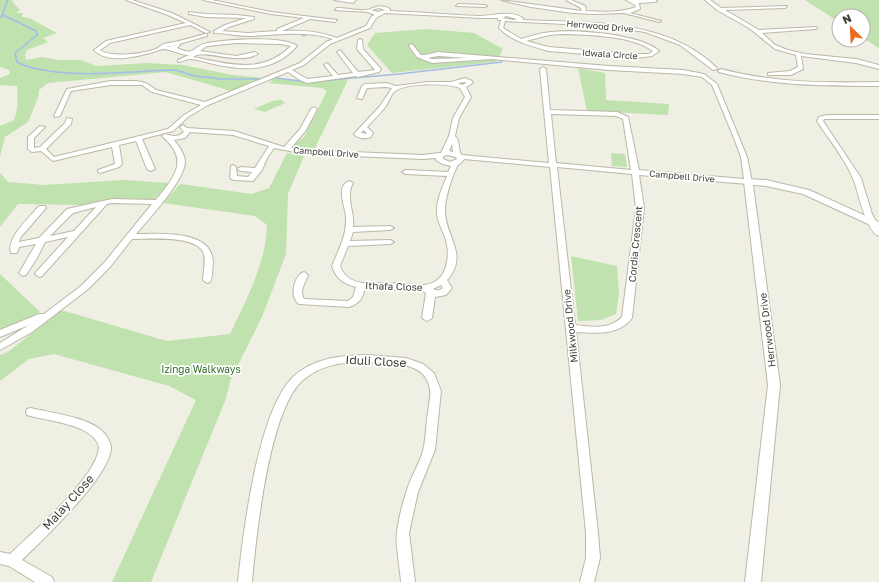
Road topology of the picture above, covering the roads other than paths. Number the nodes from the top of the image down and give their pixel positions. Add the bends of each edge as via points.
1 (128, 0) edge
2 (205, 0) edge
3 (336, 0) edge
4 (354, 0) edge
5 (480, 0) edge
6 (504, 0) edge
7 (568, 0) edge
8 (628, 0) edge
9 (707, 0) edge
10 (376, 1) edge
11 (655, 1) edge
12 (634, 2) junction
13 (519, 4) junction
14 (458, 5) dead end
15 (526, 5) junction
16 (476, 6) junction
17 (485, 6) dead end
18 (785, 6) dead end
19 (337, 9) dead end
20 (718, 9) junction
21 (370, 10) junction
22 (384, 10) junction
23 (272, 12) junction
24 (584, 12) junction
25 (191, 13) dead end
26 (626, 13) junction
27 (518, 16) junction
28 (374, 17) junction
29 (252, 18) junction
30 (310, 18) junction
31 (503, 18) junction
32 (660, 21) dead end
33 (189, 24) junction
34 (329, 26) dead end
35 (815, 28) dead end
36 (279, 30) dead end
37 (504, 31) junction
38 (757, 32) junction
39 (217, 33) junction
40 (207, 34) junction
41 (332, 39) junction
42 (360, 40) dead end
43 (522, 40) junction
44 (174, 45) junction
45 (412, 46) dead end
46 (340, 52) dead end
47 (196, 53) junction
48 (255, 54) dead end
49 (800, 54) junction
50 (188, 57) junction
51 (700, 57) junction
52 (180, 61) dead end
53 (327, 65) dead end
54 (879, 67) edge
55 (542, 69) dead end
56 (715, 69) junction
57 (288, 70) junction
58 (702, 72) junction
59 (358, 74) junction
60 (770, 74) dead end
61 (337, 77) junction
62 (718, 78) junction
63 (453, 84) junction
64 (879, 84) edge
65 (462, 87) junction
66 (396, 88) junction
67 (360, 98) dead end
68 (206, 104) junction
69 (314, 109) dead end
70 (547, 112) junction
71 (57, 116) dead end
72 (879, 117) edge
73 (69, 119) dead end
74 (182, 120) junction
75 (42, 127) dead end
76 (363, 127) dead end
77 (184, 133) junction
78 (168, 134) junction
79 (452, 136) junction
80 (141, 138) junction
81 (115, 144) junction
82 (273, 145) junction
83 (176, 147) junction
84 (43, 149) junction
85 (286, 149) junction
86 (442, 158) junction
87 (459, 159) junction
88 (553, 165) junction
89 (233, 167) dead end
90 (151, 169) dead end
91 (241, 169) dead end
92 (258, 170) junction
93 (100, 171) dead end
94 (406, 172) dead end
95 (636, 172) junction
96 (448, 174) junction
97 (748, 182) junction
98 (349, 183) dead end
99 (104, 202) junction
100 (158, 202) junction
101 (42, 208) dead end
102 (876, 225) edge
103 (390, 228) dead end
104 (349, 230) junction
105 (76, 233) junction
106 (879, 234) edge
107 (130, 237) junction
108 (42, 240) junction
109 (390, 242) dead end
110 (345, 244) junction
111 (23, 273) dead end
112 (39, 274) dead end
113 (304, 275) dead end
114 (207, 280) dead end
115 (361, 286) junction
116 (428, 290) junction
117 (51, 312) junction
118 (427, 318) dead end
119 (570, 328) junction
120 (0, 334) edge
121 (0, 347) edge
122 (31, 412) dead end
123 (6, 559) edge
124 (47, 582) edge
125 (245, 582) edge
126 (408, 582) edge
127 (587, 582) edge
128 (753, 582) edge

1 - 33 street via 170,14
2 - 23 street
3 - 4 street via 349,3
5 - 16 street
6 - 13 street
7 - 24 street via 583,7
8 - 12 street
9 - 20 street
10 - 21 street
10 - 22 street
11 - 12 street
12 - 26 street via 638,8
13 - 15 street
13 - 31 street
14 - 16 street
15 - 24 street
15 - 27 street
16 - 17 street
18 - 20 street
19 - 21 street
20 - 38 street
21 - 22 street
21 - 28 street
22 - 28 street
22 - 31 street
23 - 29 street
23 - 30 street
24 - 26 street
25 - 29 street
26 - 32 street
27 - 31 street, Herrwood Drive
27 - 37 street via 511,27
27 - 51 street, Herrwood Drive via 540,21 607,25 638,30 676,41
28 - 41 street via 370,24
29 - 39 street via 227,26
30 - 34 street via 336,19
30 - 36 street
31 - 37 street via 501,28
33 - 40 street
33 - 44 street via 108,42 97,50 103,54 121,56 162,48 163,45
35 - 38 street
37 - 43 street, Idwala Circle
38 - 49 street via 777,48
39 - 40 street
39 - 41 street via 304,34
39 - 41 street via 305,31
40 - 44 street
41 - 57 street via 307,61
42 - 59 street via 360,50 378,70
43 - 43 street, Idwala Circle via 560,51 636,56 650,55 656,51 646,45 606,36 554,33
44 - 47 street via 183,53
45 - 58 street via 419,56 438,54 609,68
46 - 59 street
47 - 48 street via 213,53 236,58
47 - 50 street
47 - 50 street via 201,47 218,43 269,41 290,43 294,46 284,57 262,66 232,66
49 - 54 street
49 - 60 street via 798,57 801,68 791,73
50 - 52 street
51 - 56 street, Herrwood Drive
51 - 58 street
53 - 61 street
55 - 70 street, Milkwood Drive
56 - 58 street via 703,68
56 - 62 street
57 - 61 street via 304,80
57 - 68 street
58 - 62 street, Herrwood Drive
59 - 61 street
62 - 64 street via 742,77 805,84
62 - 97 street, Herrwood Drive via 744,157
63 - 65 street
63 - 65 street via 464,80 470,82
63 - 66 street via 408,85
65 - 79 street via 468,97 456,118
66 - 67 street via 386,85 365,86
66 - 76 street
68 - 71 street via 154,91 144,84 111,83 75,88 67,92
68 - 74 street
69 - 85 street via 303,130
70 - 88 street, Milkwood Drive
70 - 95 street, Cordia Crescent via 610,114 624,117 627,120
72 - 102 street via 820,119 857,178
73 - 84 street via 68,124 45,144
74 - 77 street
74 - 78 street
75 - 84 street via 31,137 30,148
77 - 78 street, Campbell Drive
77 - 82 street, Campbell Drive via 208,131 242,135
77 - 83 street
78 - 80 street, Campbell Drive
78 - 83 street
79 - 86 street
79 - 87 street via 456,141 455,151
80 - 81 street, Campbell Drive
80 - 90 street
81 - 84 street, Campbell Drive via 58,159 53,159
81 - 93 street via 119,164
82 - 85 street, Campbell Drive
82 - 92 street via 262,159
83 - 100 street via 182,161 180,171
85 - 86 street, Campbell Drive via 316,153
86 - 87 street
86 - 87 street
86 - 96 street
87 - 88 street, Campbell Drive
87 - 96 street
88 - 95 street, Campbell Drive
88 - 119 street, Milkwood Drive
89 - 92 street via 236,178 250,179
91 - 92 street
94 - 96 street
95 - 97 street, Campbell Drive
95 - 119 street, Cordia Crescent via 640,208 627,318 623,324 609,329
96 - 116 street, Ithafa Close via 441,212 450,242 449,272 443,281 448,288 439,294
97 - 102 street, Campbell Drive via 766,183 806,192
97 - 128 street, Herrwood Drive via 774,385
98 - 104 street, Ithafa Close via 345,195 350,219
99 - 100 street
99 - 105 street
99 - 108 street via 70,211
100 - 107 street
101 - 108 street via 16,238 14,249
102 - 106 street
103 - 104 street
104 - 110 street, Ithafa Close
105 - 108 street
105 - 112 street
107 - 114 street via 189,240 199,244 204,248 208,258
107 - 117 street via 93,280
108 - 111 street via 34,258
109 - 110 street
110 - 115 street, Ithafa Close via 337,269 343,278
113 - 115 street via 297,297 302,302 354,303 358,299
115 - 116 street, Ithafa Close via 390,285
116 - 118 street
117 - 120 street
117 - 121 street via 29,330
119 - 127 street, Milkwood Drive via 593,547
122 - 123 street, Malay Close via 78,424 96,432 104,442 105,451 98,467 75,497
123 - 124 street
125 - 126 street, Iduli Close via 248,551 269,435 284,395 305,373 334,360 355,358 406,361 417,365 431,376 436,390 428,450 412,492 403,533

